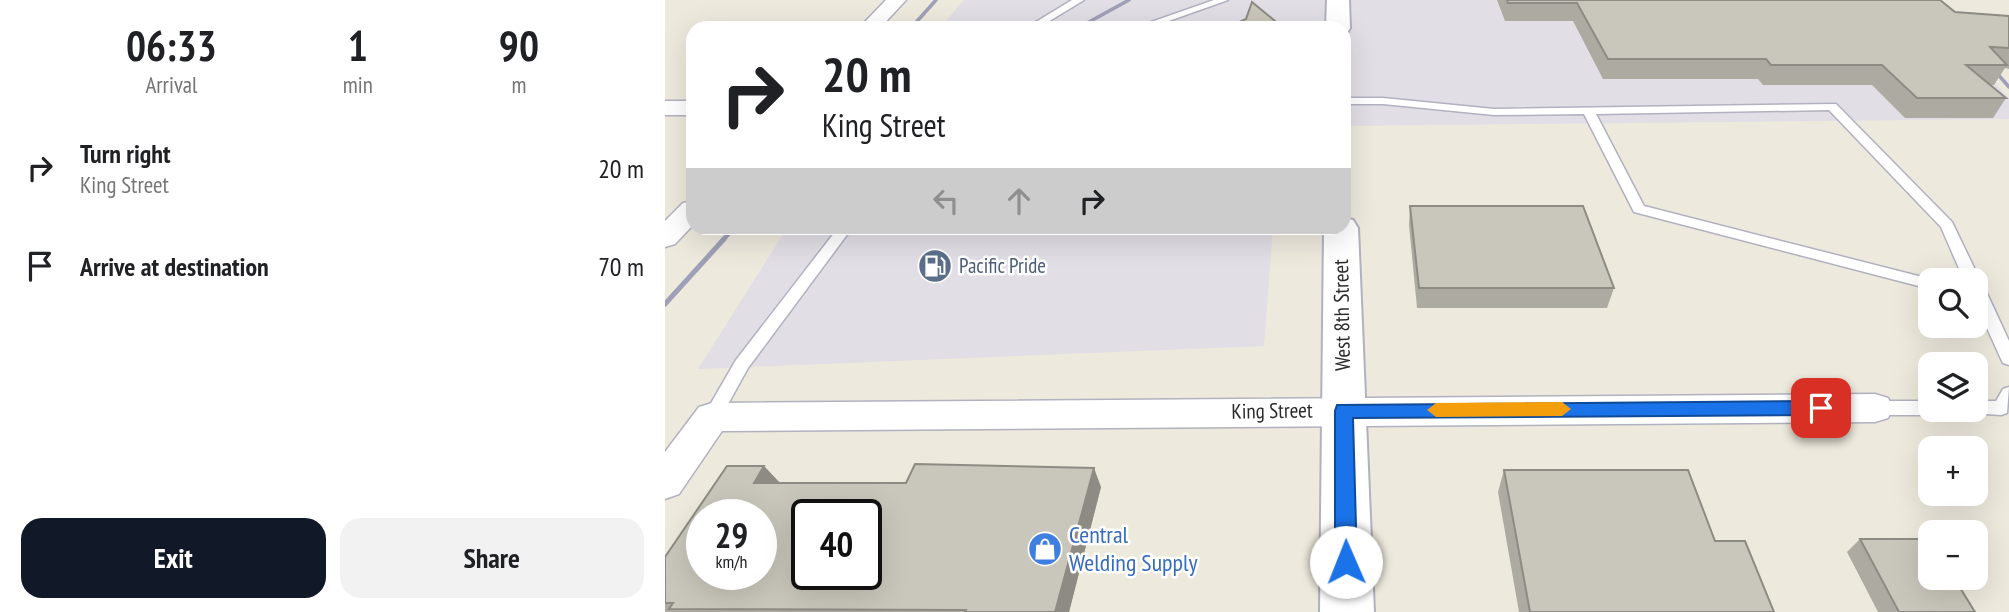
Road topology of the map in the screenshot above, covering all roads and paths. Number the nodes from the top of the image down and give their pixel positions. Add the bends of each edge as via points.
1 (897, 0) edge
2 (1079, 0) edge
3 (1223, 0) edge
4 (1338, 0) edge
5 (876, 21) edge
6 (1043, 21) edge
7 (1160, 21) edge
8 (1338, 21) edge
9 (1351, 101) edge
10 (665, 108) edge
11 (686, 108) edge
12 (1588, 110) junction
13 (686, 216) edge
14 (840, 235) edge
15 (1341, 235) edge
16 (665, 238) edge
17 (1967, 268) edge
18 (1918, 281) edge
19 (1988, 316) edge
20 (2009, 359) edge
21 (2009, 394) edge
22 (1875, 408) joint
23 (1918, 408) edge
24 (1988, 408) edge
25 (1344, 411) junction
26 (712, 417) junction
27 (665, 482) edge
28 (1347, 612) edge

1 - 5 street
2 - 6 lane
3 - 7 lane
4 - 8 street
9 - 12 lane via 1494,112
10 - 11 street
12 - 17 lane via 1832,106 1947,225
12 - 18 lane via 1639,209
13 - 16 street
14 - 26 lane via 741,364
15 - 25 street, West 8th Street
19 - 20 lane
21 - 24 lane via 2001,408
22 - 23 lane
22 - 25 street, King Street
25 - 26 street, King Street
25 - 28 street, West 8th Street
26 - 27 street

